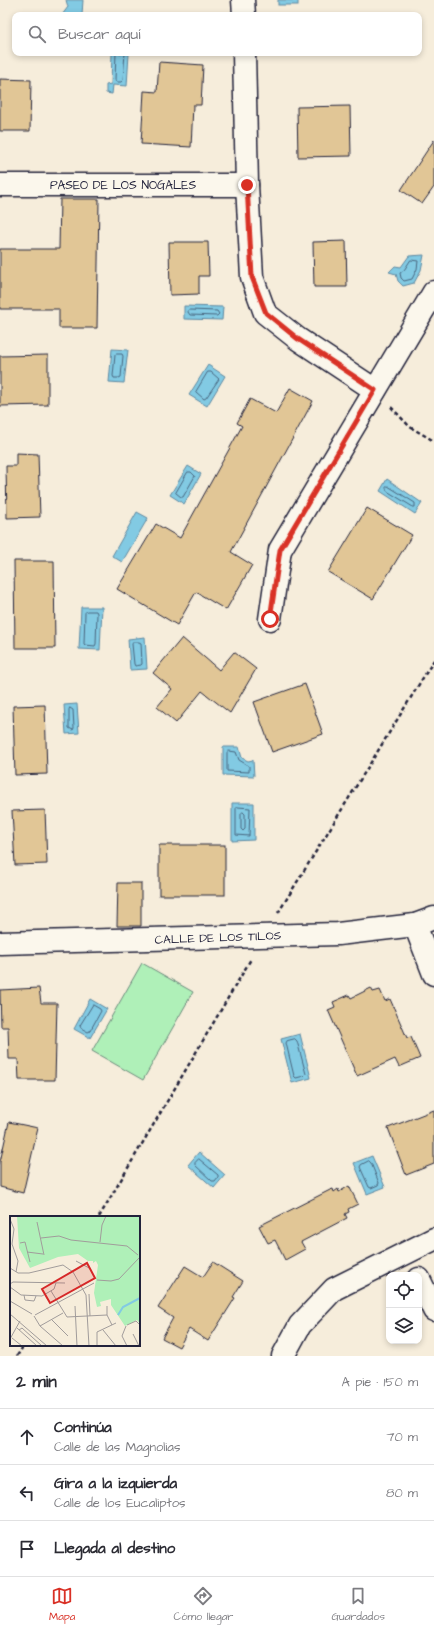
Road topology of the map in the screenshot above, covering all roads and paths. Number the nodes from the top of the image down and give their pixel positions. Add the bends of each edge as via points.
1 (243, 0) edge
2 (244, 12) edge
3 (244, 56) edge
4 (0, 185) edge
5 (247, 185) junction
6 (434, 292) edge
7 (375, 390) junction
8 (434, 441) edge
9 (270, 619) dead end
10 (424, 921) edge
11 (0, 943) edge
12 (434, 974) edge
13 (434, 1240) edge
14 (406, 1253) junction
15 (416, 1272) edge
16 (422, 1285) edge
17 (434, 1310) edge
18 (23, 1346) edge
19 (17, 1356) edge
20 (282, 1356) edge

1 - 2 street
3 - 5 street
4 - 5 street, PASEO DE LOS NOGALES
5 - 7 street via 252,277 266,313 298,339
6 - 7 street
7 - 8 path via 410,427
7 - 9 street via 280,550
10 - 11 street, CALLE DE LOS TILOS via 338,934
10 - 12 street
13 - 14 street
14 - 15 street
14 - 20 street via 334,1289 300,1324
16 - 17 street
18 - 19 path

